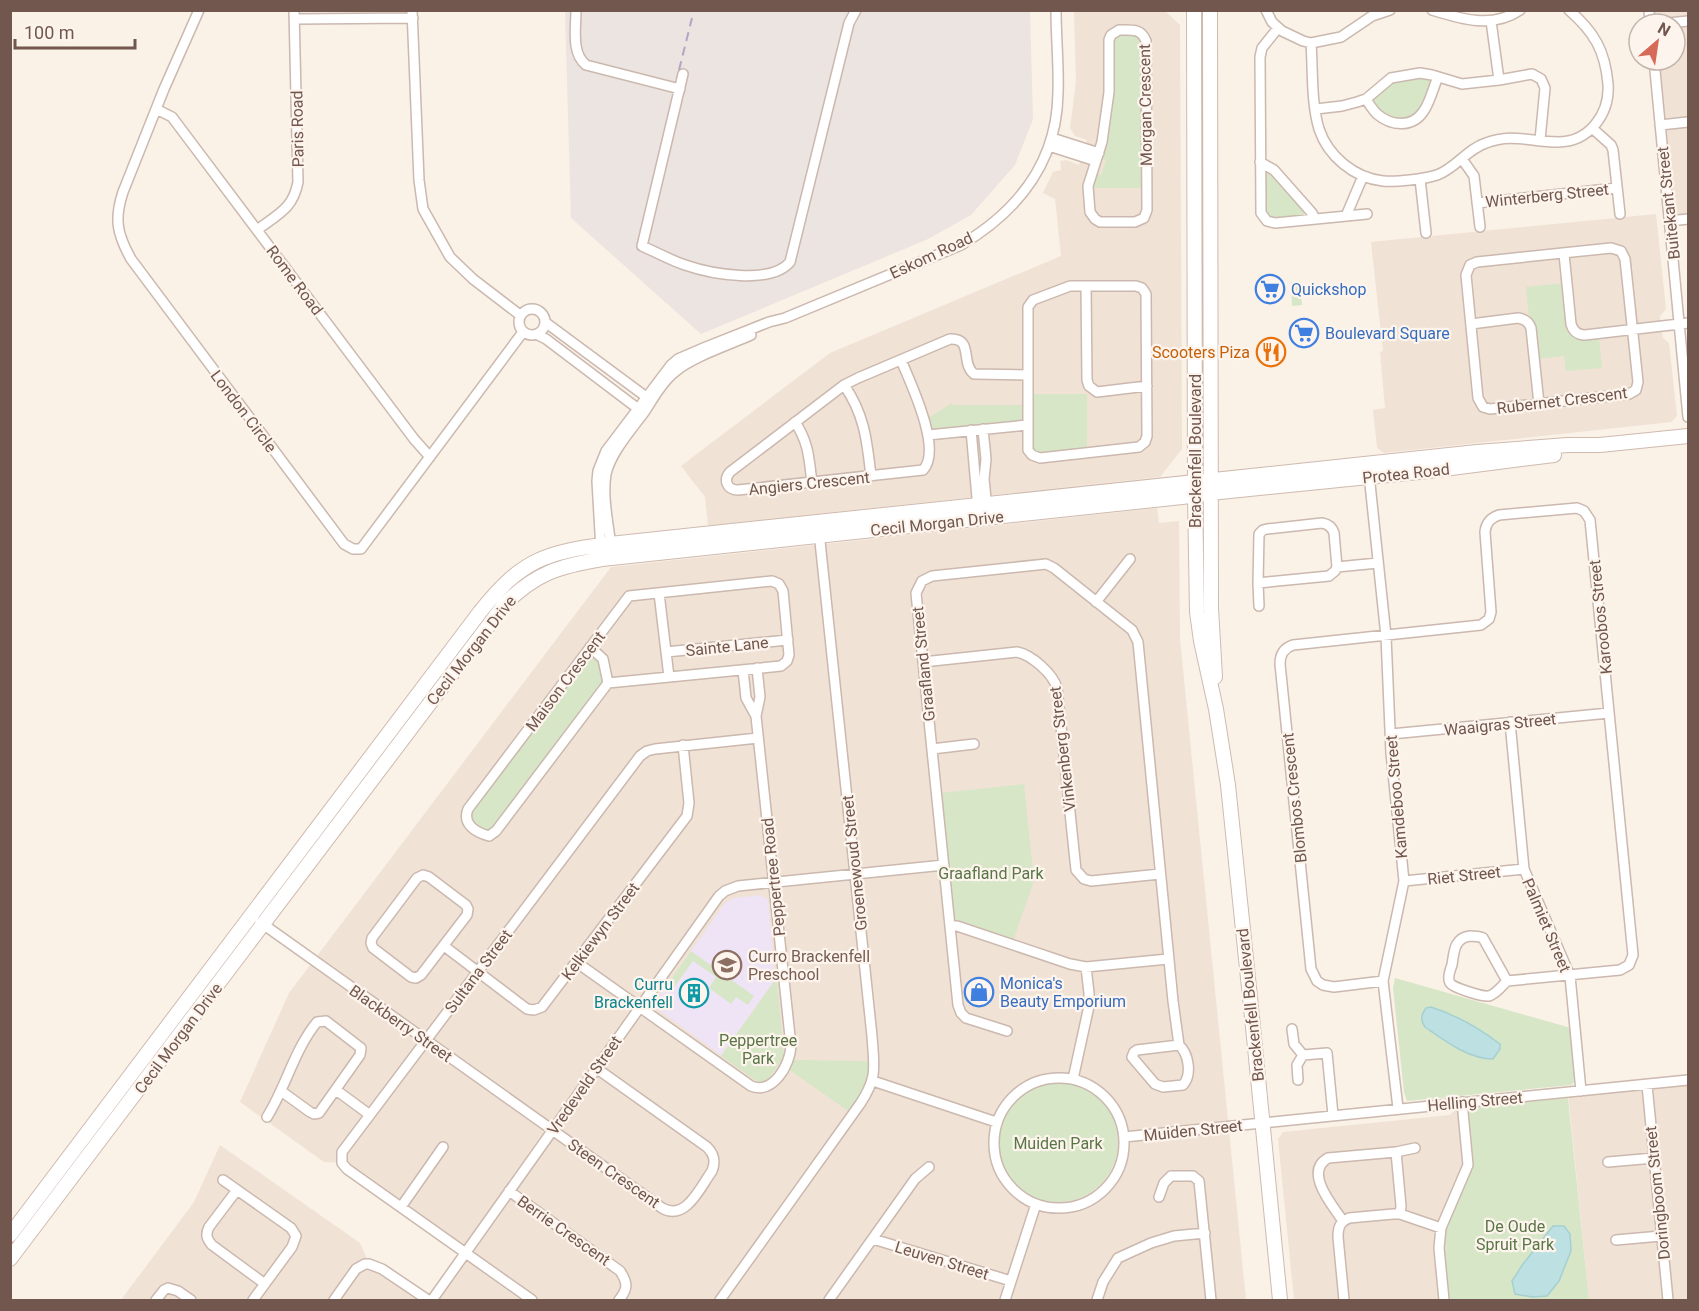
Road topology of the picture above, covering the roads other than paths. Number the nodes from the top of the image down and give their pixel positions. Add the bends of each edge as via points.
1 (199, 10) edge
2 (576, 10) edge
3 (856, 10) edge
4 (1056, 10) edge
5 (1194, 10) edge
6 (1210, 10) edge
7 (1266, 10) edge
8 (1390, 10) edge
9 (1432, 10) edge
10 (1520, 10) edge
11 (1569, 10) edge
12 (413, 14) edge
13 (295, 15) edge
14 (1491, 21) junction
15 (1278, 28) junction
16 (1311, 43) junction
17 (1655, 72) edge
18 (683, 74) dead end
19 (1438, 77) junction
20 (1499, 80) junction
21 (680, 89) junction
22 (1366, 99) junction
23 (156, 109) junction
24 (1316, 109) junction
25 (1689, 122) edge
26 (1660, 125) junction
27 (1592, 128) junction
28 (1540, 140) junction
29 (1050, 142) junction
30 (1097, 157) junction
31 (1462, 159) junction
32 (1260, 162) junction
33 (1363, 176) junction
34 (1420, 179) junction
35 (1617, 188) junction
36 (1477, 203) junction
37 (1367, 214) dead end
38 (1620, 214) dead end
39 (1346, 216) junction
40 (1315, 219) junction
41 (1689, 219) edge
42 (1670, 221) junction
43 (1480, 227) dead end
44 (257, 230) junction
45 (1426, 234) dead end
46 (1564, 254) junction
47 (1086, 286) junction
48 (520, 315) junction
49 (545, 322) junction
50 (1471, 324) junction
51 (1684, 324) edge
52 (1632, 330) junction
53 (524, 332) junction
54 (536, 334) junction
55 (901, 360) junction
56 (1027, 375) junction
57 (844, 385) junction
58 (1147, 387) junction
59 (648, 399) junction
60 (1539, 404) junction
61 (640, 410) junction
62 (1689, 417) edge
63 (795, 422) junction
64 (1027, 425) junction
65 (983, 429) junction
66 (971, 430) junction
67 (928, 435) junction
68 (1689, 436) edge
69 (430, 457) junction
70 (986, 468) junction
71 (974, 469) junction
72 (1369, 473) junction
73 (871, 476) junction
74 (812, 483) junction
75 (1210, 487) junction
76 (1195, 489) junction
77 (983, 512) junction
78 (818, 529) junction
79 (606, 551) junction
80 (1130, 559) dead end
81 (1378, 563) junction
82 (1337, 567) junction
83 (1258, 583) junction
84 (659, 593) junction
85 (1096, 602) junction
86 (1259, 606) dead end
87 (1386, 636) junction
88 (788, 640) junction
89 (590, 647) junction
90 (666, 652) junction
91 (923, 662) junction
92 (757, 668) junction
93 (743, 669) junction
94 (669, 677) junction
95 (608, 683) junction
96 (1216, 710) junction
97 (1609, 713) junction
98 (756, 716) junction
99 (1510, 722) junction
100 (1391, 734) junction
101 (758, 738) junction
102 (974, 744) dead end
103 (683, 745) junction
104 (932, 749) junction
105 (944, 866) junction
106 (1524, 869) junction
107 (855, 874) junction
108 (1160, 874) junction
109 (1404, 881) junction
110 (774, 883) junction
111 (250, 917) junction
112 (264, 924) junction
113 (950, 926) junction
114 (444, 946) junction
115 (1168, 958) junction
116 (576, 962) junction
117 (1086, 967) junction
118 (478, 971) junction
119 (1570, 976) junction
120 (1383, 981) junction
121 (1507, 981) junction
122 (640, 1007) junction
123 (1292, 1029) dead end
124 (1007, 1031) dead end
125 (426, 1040) junction
126 (1179, 1045) junction
127 (1303, 1055) junction
128 (596, 1068) junction
129 (1073, 1079) junction
130 (1298, 1080) dead end
131 (1689, 1080) edge
132 (873, 1081) junction
133 (1647, 1085) junction
134 (336, 1090) junction
135 (281, 1091) junction
136 (1581, 1091) junction
137 (1462, 1102) junction
138 (1398, 1108) junction
139 (370, 1115) junction
140 (1333, 1115) junction
141 (267, 1117) dead end
142 (996, 1122) junction
143 (1263, 1123) junction
144 (552, 1130) junction
145 (1124, 1137) junction
146 (443, 1147) dead end
147 (1415, 1148) dead end
148 (1396, 1152) junction
149 (1654, 1158) junction
150 (1608, 1162) dead end
151 (929, 1167) dead end
152 (223, 1180) dead end
153 (237, 1190) junction
154 (509, 1191) junction
155 (1159, 1197) dead end
156 (1036, 1204) junction
157 (401, 1207) junction
158 (1400, 1214) junction
159 (1343, 1221) junction
160 (1441, 1228) junction
161 (1205, 1233) junction
162 (10, 1235) edge
163 (1661, 1236) junction
164 (873, 1239) junction
165 (1616, 1240) dead end
166 (465, 1253) junction
167 (10, 1259) edge
168 (1011, 1281) junction
169 (265, 1284) junction
170 (156, 1300) edge
171 (191, 1300) edge
172 (253, 1300) edge
173 (334, 1300) edge
174 (430, 1300) edge
175 (532, 1300) edge
176 (619, 1300) edge
177 (720, 1300) edge
178 (829, 1300) edge
179 (1005, 1300) edge
180 (1097, 1300) edge
181 (1211, 1300) edge
182 (1280, 1300) edge
183 (1344, 1300) edge
184 (1444, 1300) edge
185 (1668, 1300) edge

1 - 23 street, London Circle
2 - 21 street via 577,52 586,65
3 - 21 street via 849,23 790,262 773,273 756,276 712,272 687,266 642,246
4 - 29 street, Eskom Road via 1058,94
5 - 76 street, Brackenfell Boulevard
6 - 75 street, Brackenfell Boulevard
7 - 15 street
8 - 16 street via 1372,16 1341,37
9 - 14 street via 1458,19
10 - 14 street
11 - 27 street via 1593,34 1606,66 1607,96 1602,114
12 - 13 street
12 - 48 street via 418,180 423,209 450,257
13 - 44 street, Paris Road via 296,194 289,206
14 - 20 street
15 - 16 street
15 - 32 street via 1262,48 1260,57
16 - 24 street
17 - 26 street, Buitekant Street
18 - 21 street
19 - 20 street via 1462,84
19 - 22 street via 1423,73 1391,78
19 - 22 street via 1425,110 1411,122 1392,123 1376,113
20 - 28 street via 1529,74 1543,82
22 - 24 street
23 - 44 street, Rome Road via 172,117
23 - 69 street, London Circle via 118,206 122,243 344,544 361,549
24 - 33 street via 1329,149
25 - 26 street
26 - 42 street, Buitekant Street
27 - 28 street via 1572,140
27 - 35 street via 1614,150
28 - 31 street via 1505,138 1483,144
29 - 30 street
29 - 59 street, Eskom Road via 1025,191 977,234 683,365
30 - 30 street, Morgan Crescent via 1109,92 1109,38 1116,31 1137,31 1146,40 1147,210 1141,220 1103,222 1093,217 1088,186
31 - 34 street via 1441,174
31 - 36 street via 1474,176
32 - 40 street via 1274,170
32 - 40 street via 1260,210 1264,219 1275,223
33 - 34 street via 1387,182
33 - 39 street
34 - 45 street
35 - 36 street, Winterberg Street
35 - 38 street
36 - 43 street
37 - 39 street
39 - 40 street
41 - 42 street
42 - 51 street, Buitekant Street
44 - 69 street, Rome Road
46 - 50 street, Rubernet Crescent via 1472,263 1466,275
46 - 52 street via 1574,331 1585,335
46 - 52 street, Rubernet Crescent via 1611,248 1621,251
47 - 56 street via 1066,287 1029,304
47 - 58 street via 1136,286 1144,291
47 - 58 street via 1089,386 1097,392
48 - 49 street via 533,309 540,311
48 - 53 street via 519,326
49 - 54 street
49 - 59 street
50 - 60 street, Rubernet Crescent via 1481,405 1490,409
50 - 60 street via 1518,318 1528,322
51 - 52 street
51 - 62 street, Buitekant Street
52 - 60 street, Rubernet Crescent via 1638,382 1633,393
53 - 54 street
53 - 69 street, London Circle
54 - 61 street
55 - 56 street, Angiers Crescent via 956,339 966,347 968,368 974,374
55 - 57 street, Angiers Crescent
55 - 67 street, Angiers Crescent
56 - 64 street
57 - 63 street, Angiers Crescent
57 - 73 street via 866,431
58 - 64 street via 1147,436 1139,447 1037,458 1028,450
59 - 61 street, Eskom Road
61 - 79 street, Eskom Road via 606,451 598,471
63 - 74 street via 808,450
63 - 74 street, Angiers Crescent via 730,472 726,482 735,490
64 - 65 street
65 - 66 street
65 - 70 street
66 - 67 street
66 - 71 street
67 - 73 street, Angiers Crescent via 929,459 923,470
68 - 72 street, Protea Road
70 - 71 street
70 - 77 street
71 - 77 street
72 - 75 street, Protea Road
72 - 81 street, Kamdeboo Street
73 - 74 street, Angiers Crescent
75 - 76 street, Protea Road
75 - 96 street, Brackenfell Boulevard
76 - 77 street, Cecil Morgan Drive
76 - 96 street, Brackenfell Boulevard via 1197,612
77 - 78 street, Cecil Morgan Drive
78 - 79 street, Cecil Morgan Drive
78 - 107 street, Groenewoud Street
79 - 111 street, Cecil Morgan Drive via 578,548 549,555 524,568 501,588
79 - 112 street, Cecil Morgan Drive via 544,574 522,587 504,605
80 - 85 street
81 - 82 street
81 - 87 street, Kamdeboo Street
82 - 83 street via 1329,576
82 - 83 street via 1334,533 1328,524 1265,529 1258,537
83 - 86 street
84 - 88 street, Maison Crescent via 775,582 783,591
84 - 89 street, Maison Crescent via 629,596
84 - 90 street, Sainte Lane
85 - 91 street, Graafland Street via 1046,564 928,577 916,593
85 - 108 street, Graafland Street via 1131,630 1138,642
87 - 97 street, Karoobos Street via 1484,624 1491,612 1485,532 1488,522 1499,516 1581,510 1590,520
87 - 100 street, Kamdeboo Street
87 - 120 street, Blombos Crescent via 1293,645 1286,648 1280,660 1311,969 1317,981 1329,986
88 - 90 street, Sainte Lane
88 - 92 street, Maison Crescent via 789,655 784,664
89 - 95 street via 603,660
89 - 95 street, Maison Crescent via 468,809 468,824 480,834 489,836 496,831
90 - 94 street, Sainte Lane
91 - 104 street, Graafland Street
91 - 108 street, Vinkenberg Street via 1017,652 1049,673 1057,688 1076,870 1091,881
92 - 93 street, Maison Crescent
92 - 98 street via 760,697
93 - 94 street, Maison Crescent
93 - 98 street via 746,698
94 - 95 street, Maison Crescent
96 - 143 street, Brackenfell Boulevard via 1228,786
97 - 99 street, Waaigras Street
97 - 119 street, Karoobos Street via 1633,955 1623,969
98 - 101 street, Peppertree Road
99 - 100 street, Waaigras Street
99 - 106 street, Palmiet Street
100 - 109 street, Kamdeboo Street
101 - 103 street, Sultana Street
101 - 110 street, Peppertree Road
102 - 104 street
103 - 116 street, Kelkiewyn Street via 690,803 687,816
103 - 118 street, Sultana Street via 650,750 640,756
104 - 105 street, Graafland Street
105 - 107 street, Vredeveld Street
105 - 113 street, Graafland Street
106 - 109 street, Riet Street
106 - 119 street, Palmiet Street
107 - 110 street, Vredeveld Street
107 - 132 street, Groenewoud Street via 873,1044
108 - 115 street, Graafland Street
109 - 120 street, Kamdeboo Street
110 - 122 street, Vredeveld Street via 738,886 719,896
110 - 122 street, Peppertree Road via 791,1050 786,1065 771,1085 752,1086
111 - 112 street, Blackberry Street
111 - 162 street, Cecil Morgan Drive
112 - 125 street, Blackberry Street
112 - 167 street, Cecil Morgan Drive
113 - 117 street
113 - 124 street, Graafland Street via 961,1013
114 - 114 street via 416,978 371,946 372,938 421,876 429,877 468,909
114 - 118 street, Kelkiewyn Street
115 - 117 street
115 - 126 street, Graafland Street
116 - 118 street, Kelkiewyn Street via 544,1005 534,1010
116 - 122 street, Peppertree Road
117 - 129 street via 1089,1006
118 - 125 street, Sultana Street
119 - 121 street, Karoobos Street
119 - 136 street, Palmiet Street
120 - 138 street, Kamdeboo Street
121 - 121 street via 1483,939 1478,936 1458,941 1449,977 1452,986 1488,996
122 - 128 street, Vredeveld Street
123 - 127 street via 1294,1044
125 - 139 street, Sultana Street
125 - 144 street, Blackberry Street
126 - 126 street, Graafland Street via 1137,1050 1132,1057 1155,1084 1183,1085 1188,1077 1187,1055
127 - 130 street via 1296,1065
127 - 140 street via 1327,1053
128 - 144 street, Vredeveld Street
128 - 144 street, Steen Crescent via 710,1149 714,1163 706,1179 683,1209 666,1210
129 - 142 street via 1046,1078 1033,1082 1006,1104
129 - 145 street via 1089,1085 1113,1106
131 - 133 street, Helling Street
132 - 142 street
132 - 177 street
133 - 136 street, Helling Street
133 - 149 street, Doringboom Street
134 - 135 street via 320,1112 314,1114
134 - 135 street via 362,1050 321,1021 301,1047
134 - 139 street
135 - 141 street
136 - 137 street, Helling Street
137 - 138 street, Helling Street
137 - 160 street via 1468,1165
138 - 140 street, Helling Street
139 - 157 street, Sultana Street via 342,1152 342,1163
140 - 143 street, Helling Street
142 - 156 street via 994,1155 999,1171 1021,1197
143 - 145 street, Muiden Street
143 - 182 street, Brackenfell Boulevard
144 - 154 street, Vredeveld Street
145 - 156 street via 1118,1172 1104,1191 1083,1204 1066,1208
146 - 157 street
147 - 148 street
148 - 158 street
148 - 159 street via 1331,1158 1321,1163 1320,1187
149 - 150 street
149 - 163 street, Doringboom Street
151 - 164 street via 915,1179
152 - 153 street
153 - 169 street via 209,1227 207,1239
153 - 169 street via 291,1228 296,1236
154 - 166 street, Vredeveld Street
154 - 176 street, Berrie Crescent via 620,1270 627,1281
155 - 161 street via 1171,1176 1196,1177
156 - 168 street
157 - 166 street, Sultana Street
158 - 159 street
158 - 160 street
159 - 183 street via 1338,1237
160 - 184 street
161 - 180 street via 1173,1236 1118,1258
161 - 181 street
163 - 165 street
163 - 185 street, Doringboom Street
164 - 168 street, Leuven Street
164 - 178 street
166 - 174 street, Vredeveld Street
166 - 175 street
168 - 179 street
169 - 172 street
170 - 171 street via 168,1288
173 - 174 street via 356,1269 365,1264 382,1269

